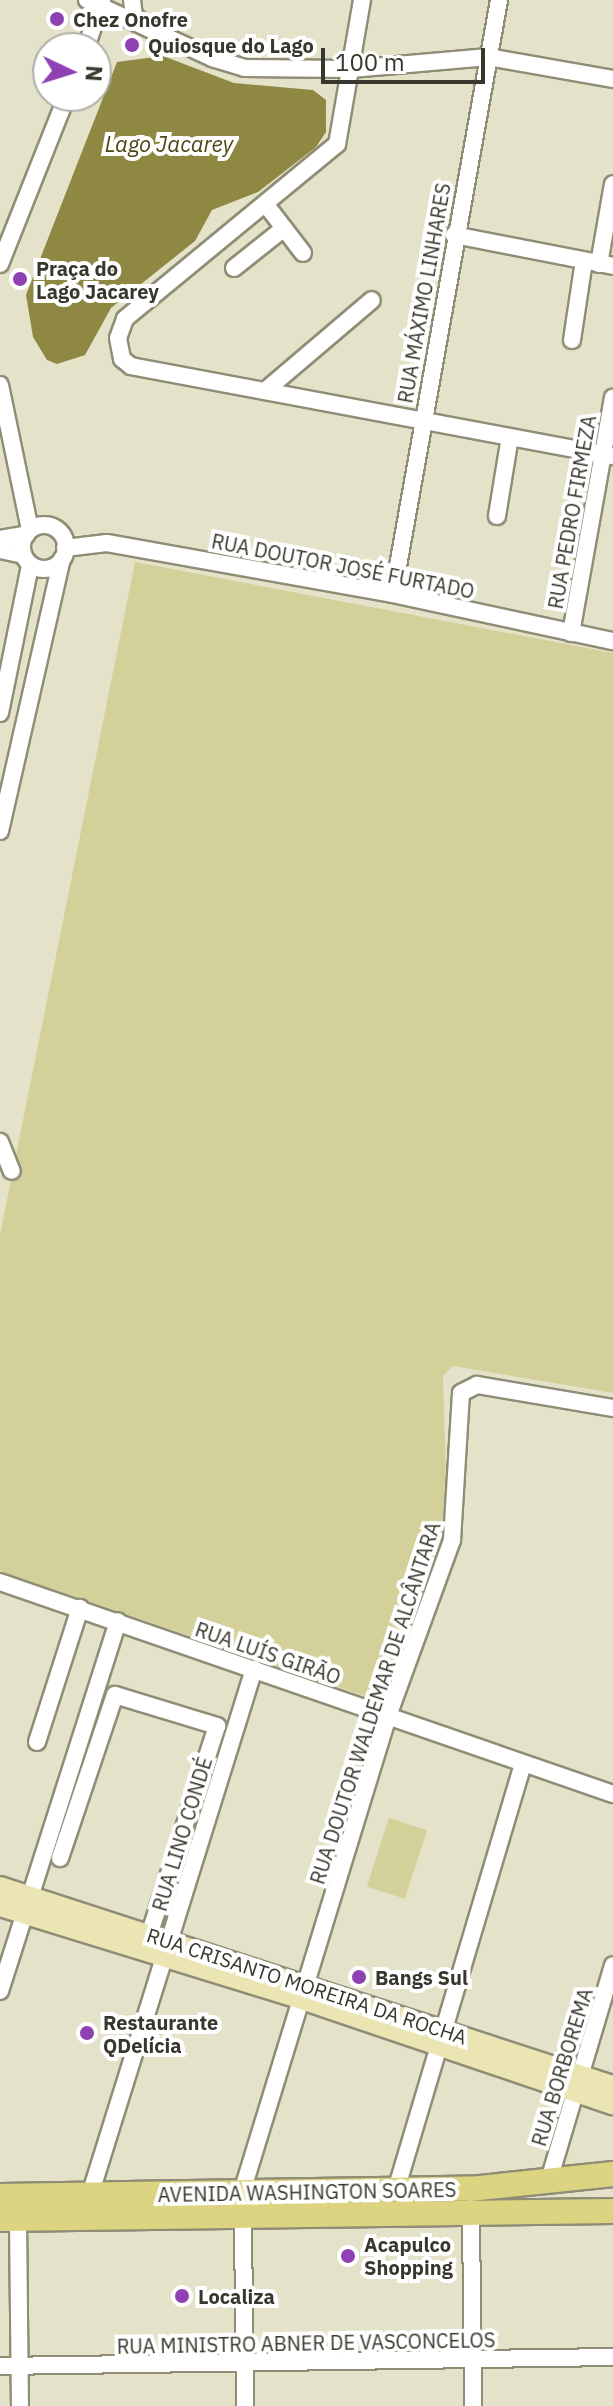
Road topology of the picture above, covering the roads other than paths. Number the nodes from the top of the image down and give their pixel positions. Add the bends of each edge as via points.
1 (132, 0) edge
2 (362, 0) edge
3 (499, 0) edge
4 (96, 2) edge
5 (149, 27) junction
6 (89, 32) edge
7 (488, 57) junction
8 (351, 69) junction
9 (613, 79) edge
10 (61, 112) edge
11 (613, 184) edge
12 (267, 206) junction
13 (283, 229) junction
14 (454, 235) junction
15 (303, 253) dead end
16 (599, 263) edge
17 (0, 264) edge
18 (234, 268) dead end
19 (372, 300) dead end
20 (572, 340) dead end
21 (0, 385) edge
22 (265, 391) junction
23 (613, 398) edge
24 (421, 420) junction
25 (510, 437) junction
26 (608, 455) edge
27 (497, 516) dead end
28 (28, 532) junction
29 (0, 539) edge
30 (0, 550) edge
31 (64, 553) junction
32 (27, 560) junction
33 (393, 594) junction
34 (571, 633) junction
35 (613, 641) edge
36 (0, 713) edge
37 (0, 831) edge
38 (0, 1142) edge
39 (12, 1171) dead end
40 (613, 1408) edge
41 (0, 1582) edge
42 (80, 1608) junction
43 (118, 1621) junction
44 (254, 1669) junction
45 (388, 1716) junction
46 (37, 1742) dead end
47 (523, 1764) junction
48 (613, 1794) edge
49 (60, 1858) dead end
50 (0, 1887) edge
51 (0, 1906) edge
52 (30, 1906) junction
53 (149, 1935) junction
54 (167, 1948) junction
55 (613, 1965) edge
56 (0, 1991) edge
57 (304, 1992) junction
58 (439, 2036) junction
59 (577, 2083) junction
60 (613, 2086) edge
61 (613, 2104) edge
62 (613, 2174) edge
63 (584, 2176) junction
64 (549, 2180) junction
65 (613, 2183) edge
66 (396, 2190) junction
67 (90, 2195) junction
68 (241, 2195) junction
69 (0, 2196) edge
70 (610, 2210) edge
71 (471, 2213) junction
72 (9, 2219) edge
73 (243, 2220) junction
74 (613, 2357) edge
75 (472, 2361) junction
76 (245, 2365) junction
77 (0, 2366) edge
78 (19, 2366) junction
79 (20, 2406) edge
80 (245, 2406) edge
81 (473, 2406) edge

1 - 5 street via 134,16
2 - 8 street
3 - 7 street, RUA MÁXIMO LINHARES
4 - 5 street
4 - 6 street
5 - 8 street via 244,68
7 - 8 street
7 - 9 street
7 - 14 street, RUA MÁXIMO LINHARES
8 - 12 street via 337,144
10 - 17 street
11 - 16 street
12 - 13 street
12 - 22 street via 121,325 119,351 131,366
13 - 15 street
13 - 18 street
14 - 16 street
14 - 24 street, RUA MÁXIMO LINHARES
16 - 20 street
19 - 22 street
21 - 28 street
22 - 24 street
23 - 26 street, RUA PEDRO FIRMEZA
24 - 25 street
24 - 33 street, RUA MÁXIMO LINHARES
25 - 26 street
25 - 27 street
26 - 34 street, RUA PEDRO FIRMEZA
28 - 29 street
28 - 31 street via 54,528
28 - 32 street
30 - 32 street
31 - 32 street via 48,569
31 - 33 street, RUA DOUTOR JOSÉ FURTADO via 107,543
31 - 37 street
32 - 36 street
33 - 34 street, RUA DOUTOR JOSÉ FURTADO
34 - 35 street, RUA DOUTOR JOSÉ FURTADO
38 - 39 street
40 - 45 street, RUA DOUTOR WALDEMAR DE ALCÂNTARA via 477,1385 465,1389 459,1402 452,1540
41 - 42 street, RUA LUÍS GIRÃO
42 - 43 street, RUA LUÍS GIRÃO
42 - 46 street
43 - 44 street, RUA LUÍS GIRÃO
43 - 52 street
44 - 45 street, RUA LUÍS GIRÃO
44 - 54 street, RUA LINO CONDÉ
45 - 47 street, RUA LUÍS GIRÃO
45 - 57 street, RUA DOUTOR WALDEMAR DE ALCÂNTARA
47 - 48 street, RUA LUÍS GIRÃO
47 - 58 street
49 - 53 street via 115,1695 217,1726
50 - 52 main road, RUA CRISANTO MOREIRA DA ROCHA
51 - 52 main road, RUA CRISANTO MOREIRA DA ROCHA
52 - 53 main road, RUA CRISANTO MOREIRA DA ROCHA
52 - 54 main road, RUA CRISANTO MOREIRA DA ROCHA
52 - 56 street
53 - 54 main road, RUA CRISANTO MOREIRA DA ROCHA
54 - 57 main road, RUA CRISANTO MOREIRA DA ROCHA
54 - 67 street, RUA LINO CONDÉ
55 - 59 street, RUA BORBOREMA
57 - 58 main road, RUA CRISANTO MOREIRA DA ROCHA
57 - 68 street, RUA DOUTOR WALDEMAR DE ALCÂNTARA
58 - 59 main road, RUA CRISANTO MOREIRA DA ROCHA
58 - 66 street
59 - 60 main road, RUA CRISANTO MOREIRA DA ROCHA
59 - 61 main road, RUA CRISANTO MOREIRA DA ROCHA
59 - 64 street, RUA BORBOREMA
62 - 63 highway, AVENIDA WASHINGTON SOARES
63 - 64 highway, AVENIDA WASHINGTON SOARES
63 - 65 highway
64 - 66 highway, AVENIDA WASHINGTON SOARES
66 - 68 highway, AVENIDA WASHINGTON SOARES
67 - 68 highway, AVENIDA WASHINGTON SOARES
67 - 69 highway, AVENIDA WASHINGTON SOARES
70 - 71 highway, AVENIDA WASHINGTON SOARES
71 - 73 highway, AVENIDA WASHINGTON SOARES
71 - 75 street
72 - 73 highway, AVENIDA WASHINGTON SOARES
72 - 78 street
73 - 76 street
74 - 75 street, RUA MINISTRO ABNER DE VASCONCELOS
75 - 76 street, RUA MINISTRO ABNER DE VASCONCELOS
75 - 81 street
76 - 78 street, RUA MINISTRO ABNER DE VASCONCELOS
76 - 80 street
77 - 78 street, RUA MINISTRO ABNER DE VASCONCELOS
78 - 79 street

